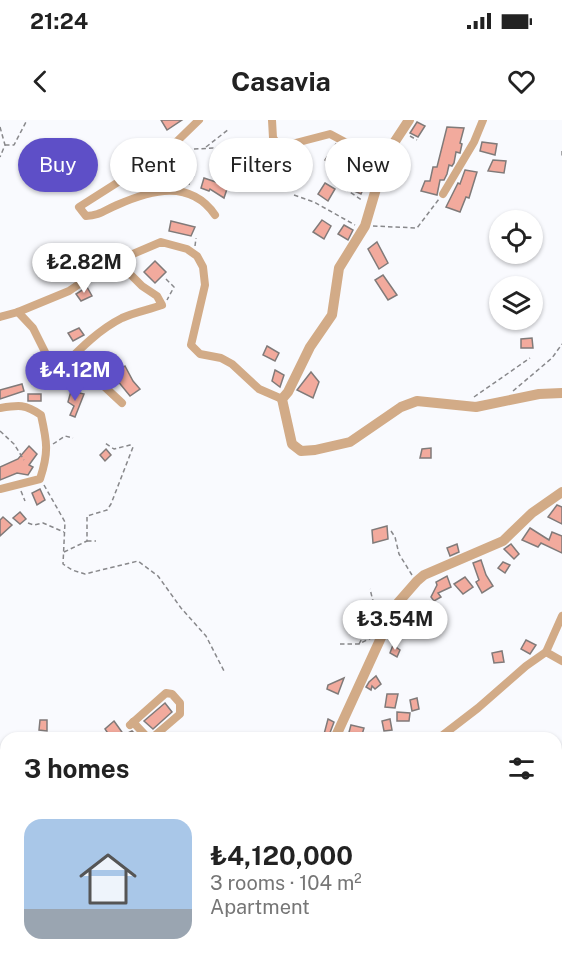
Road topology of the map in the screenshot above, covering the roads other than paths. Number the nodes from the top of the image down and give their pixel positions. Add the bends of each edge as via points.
1 (199, 120) edge
2 (272, 120) edge
3 (409, 120) edge
4 (483, 120) edge
5 (337, 138) edge
6 (397, 138) edge
7 (375, 192) edge
8 (443, 194) road end
9 (215, 215) dead end
10 (107, 265) junction
11 (18, 312) junction
12 (0, 317) edge
13 (60, 369) junction
14 (562, 393) edge
15 (282, 399) junction
16 (122, 403) dead end
17 (0, 408) edge
18 (0, 489) edge
19 (562, 492) edge
20 (562, 616) edge
21 (546, 652) junction
22 (562, 662) edge
23 (142, 732) edge
24 (158, 732) edge
25 (338, 732) edge
26 (447, 732) edge

1 - 9 street via 167,151 79,207 86,216 98,216 142,195 164,190 195,195
2 - 5 street via 273,138 280,147 330,134
3 - 6 street
4 - 8 street
7 - 15 street via 364,227 339,268 332,315
10 - 11 street via 69,291
10 - 13 street via 109,269 129,273 162,305 119,320 84,345
10 - 15 street via 161,242 197,256 205,285 191,345 200,354 232,364 259,389
11 - 12 street
11 - 13 street via 33,328 49,360
13 - 16 street via 93,376
14 - 15 street via 476,406 417,401 402,406 350,442 300,451 292,444
17 - 18 street via 21,405 41,415 47,444 40,480
19 - 25 street via 532,513 503,542 417,580 396,605
20 - 21 street
21 - 22 street
21 - 26 street
23 - 24 street via 131,723 166,693 172,694 180,703 180,714

